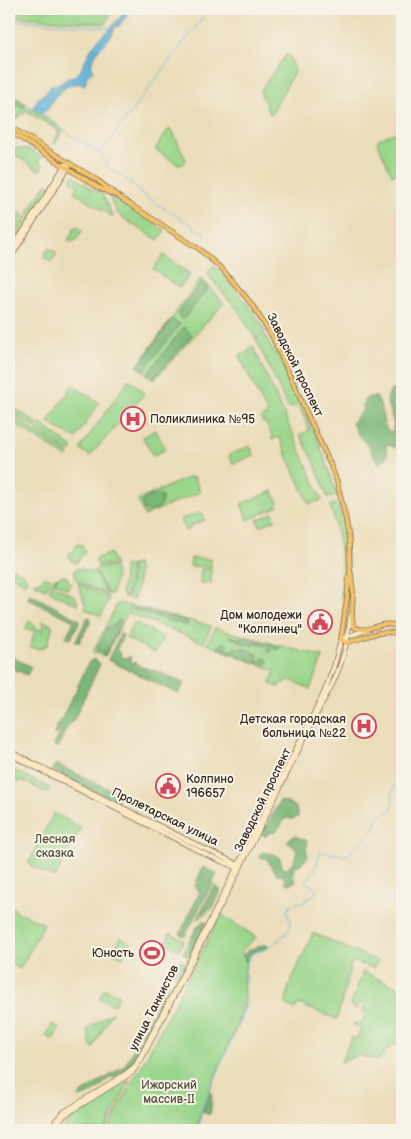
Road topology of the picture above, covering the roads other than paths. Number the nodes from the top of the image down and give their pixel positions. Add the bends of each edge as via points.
1 (9, 126) edge
2 (9, 131) edge
3 (67, 165) junction
4 (9, 254) edge
5 (9, 260) edge
6 (350, 572) junction
7 (352, 613) junction
8 (402, 627) edge
9 (370, 628) junction
10 (402, 635) edge
11 (347, 637) junction
12 (341, 639) junction
13 (346, 643) junction
14 (9, 753) edge
15 (292, 760) junction
16 (238, 867) junction
17 (190, 962) junction
18 (52, 1130) edge
19 (56, 1130) edge

1 - 3 main road, Заводской проспект
2 - 3 main road, Заводской проспект
3 - 4 main road
3 - 5 main road
3 - 6 main road, Заводской проспект via 183,238 215,262 250,302 270,331 337,482 348,528
6 - 7 main road, Заводской проспект
6 - 12 main road, Заводской проспект
7 - 9 main road via 354,628
7 - 11 main road, Заводской проспект
8 - 9 main road via 385,624
9 - 11 main road
10 - 13 main road via 386,632
11 - 12 main road
11 - 13 main road, Заводской проспект
12 - 13 main road
12 - 15 main road, Заводской проспект via 328,683
13 - 15 main road, Заводской проспект via 332,687
14 - 16 main road, Пролетарская улица
15 - 16 main road, Заводской проспект
16 - 17 main road, улица Танкистов
17 - 18 main road, улица Танкистов via 134,1067 64,1112
17 - 19 main road, улица Танкистов via 136,1068 65,1115

